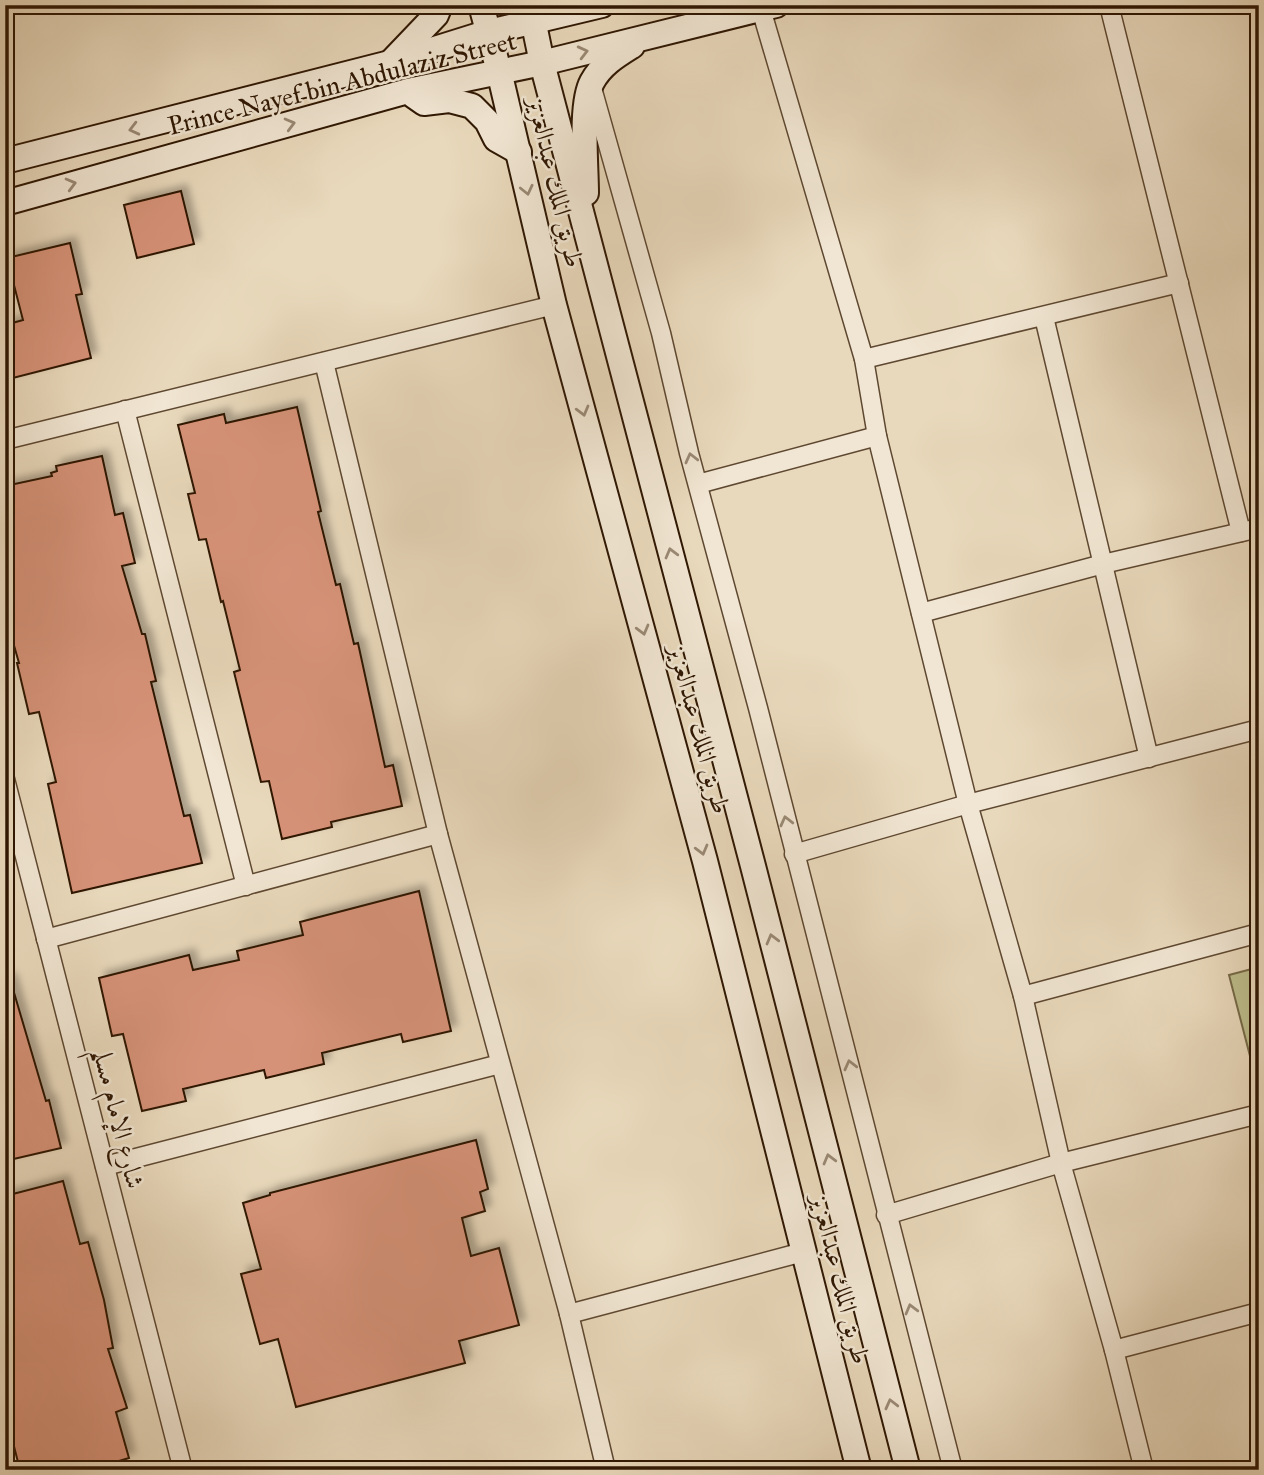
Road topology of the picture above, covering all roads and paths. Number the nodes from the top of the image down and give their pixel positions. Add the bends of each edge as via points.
1 (440, 5) edge
2 (481, 5) edge
3 (602, 5) edge
4 (1109, 5) edge
5 (769, 7) edge
6 (532, 13) edge
7 (489, 32) junction
8 (651, 35) junction
9 (390, 63) junction
10 (542, 63) junction
11 (499, 71) junction
12 (591, 84) junction
13 (408, 91) junction
14 (519, 152) junction
15 (5, 161) edge
16 (5, 203) edge
17 (586, 228) junction
18 (1180, 283) junction
19 (554, 305) junction
20 (1044, 317) junction
21 (864, 359) junction
22 (324, 362) junction
23 (125, 410) junction
24 (877, 436) junction
25 (5, 440) edge
26 (698, 484) junction
27 (1250, 530) edge
28 (1103, 564) junction
29 (922, 613) junction
30 (1259, 729) edge
31 (1149, 758) junction
32 (5, 779) edge
33 (968, 804) junction
34 (438, 834) junction
35 (794, 854) junction
36 (246, 886) junction
37 (1259, 933) edge
38 (46, 939) junction
39 (1023, 996) junction
40 (500, 1065) junction
41 (1259, 1114) edge
42 (1061, 1163) junction
43 (105, 1166) junction
44 (886, 1215) junction
45 (803, 1252) junction
46 (1259, 1312) edge
47 (569, 1314) junction
48 (1114, 1350) junction
49 (183, 1470) edge
50 (606, 1470) edge
51 (859, 1470) edge
52 (908, 1470) edge
53 (953, 1470) edge
54 (1144, 1470) edge

1 - 9 main road
2 - 7 main road, طريق الملك عبدالعزيز
3 - 6 main road, Prince Nayef bin Abdulaziz Street
4 - 18 street
5 - 8 main road, Prince Nayef bin Abdulaziz Street
5 - 21 street
6 - 7 main road, Prince Nayef bin Abdulaziz Street
6 - 10 main road, طريق الملك عبدالعزيز
7 - 9 main road, Prince Nayef bin Abdulaziz Street
7 - 11 main road, طريق الملك عبدالعزيز
10 -> 8 main road, Prince Nayef bin Abdulaziz Street
8 - 12 main road via 610,59
9 -> 15 main road, Prince Nayef bin Abdulaziz Street
10 - 11 main road, Prince Nayef bin Abdulaziz Street
10 - 17 main road, طريق الملك عبدالعزيز
11 - 13 main road, Prince Nayef bin Abdulaziz Street
11 - 14 main road, طريق الملك عبدالعزيز
12 - 17 main road via 585,113
26 -> 12 street
13 - 14 main road via 424,103 449,100 472,106 496,139
16 -> 13 main road, Prince Nayef bin Abdulaziz Street
14 -> 19 main road, طريق الملك عبدالعزيز
52 -> 17 main road, طريق الملك عبدالعزيز
18 - 20 street
18 - 27 street
19 - 22 street
19 -> 45 main road, طريق الملك عبدالعزيز via 705,861
20 - 21 street
20 - 28 street
21 - 24 street
22 - 23 street
22 - 34 street
23 - 25 street
23 - 36 street
24 - 26 street
24 - 29 street
35 -> 26 street
27 - 28 street
28 - 29 street
28 - 31 street
29 - 33 street
30 - 31 street
31 - 33 street
32 - 38 street, شارع الإمام مسلم
33 - 35 street
33 - 39 street
34 - 36 street
34 - 40 street
44 -> 35 street
36 - 38 street
37 - 39 street
38 - 43 street, شارع الإمام مسلم
39 - 42 street
40 - 43 street
40 - 47 street
41 - 42 street
42 - 44 street
42 - 48 street
43 - 49 street, شارع الإمام مسلم
53 -> 44 street
45 - 47 street
45 - 51 main road, طريق الملك عبدالعزيز
46 - 48 street
47 - 50 street
48 - 54 street

